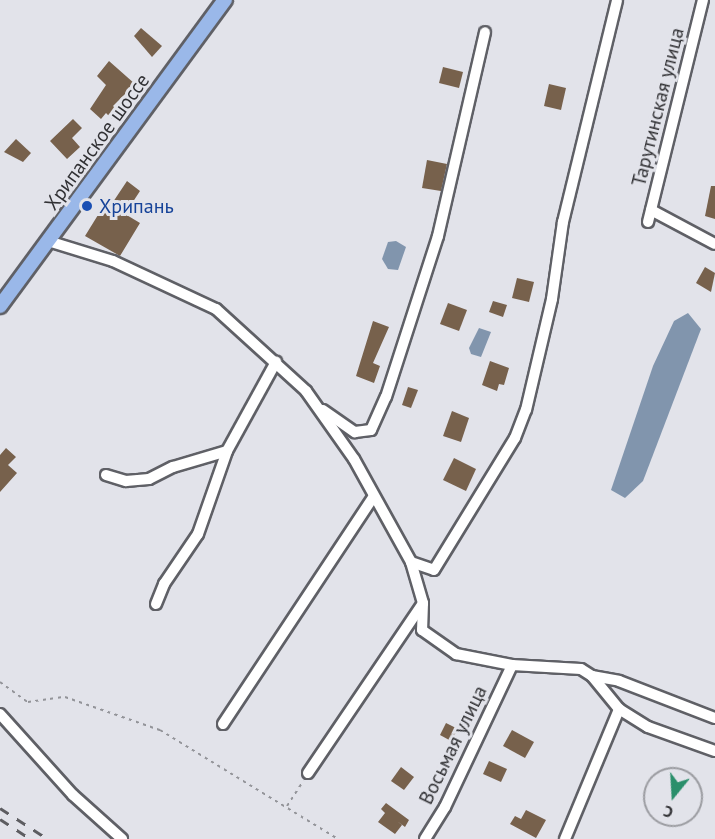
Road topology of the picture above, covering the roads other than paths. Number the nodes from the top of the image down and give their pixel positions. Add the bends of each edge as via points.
1 (225, 0) edge
2 (616, 0) edge
3 (703, 0) edge
4 (485, 32) dead end
5 (651, 210) junction
6 (648, 222) dead end
7 (48, 241) junction
8 (715, 244) edge
9 (1, 302) edge
10 (276, 362) junction
11 (317, 407) junction
12 (226, 451) junction
13 (106, 475) dead end
14 (373, 497) junction
15 (411, 562) junction
16 (423, 603) junction
17 (156, 604) dead end
18 (512, 665) junction
19 (592, 676) junction
20 (619, 709) junction
21 (0, 714) edge
22 (715, 718) edge
23 (223, 724) dead end
24 (715, 751) edge
25 (308, 773) road end
26 (122, 839) edge
27 (425, 839) edge
28 (564, 839) edge

1 - 7 main road, Хрипанское шоссе
2 - 15 street via 563,222 552,299 526,410 515,438 434,570
3 - 5 street, Тарутинская улица
4 - 11 street via 438,236 386,397 371,430 355,432
5 - 6 street, Тарутинская улица
5 - 8 street
7 - 9 main road, Хрипанское шоссе
7 - 10 street via 113,261 216,309
10 - 11 street
10 - 12 street
11 - 14 street via 354,459
12 - 13 street via 173,466 149,479 126,481
12 - 17 street via 198,534 164,584
14 - 15 street
14 - 23 street
15 - 16 street
16 - 18 street via 422,630 456,654
16 - 25 street
18 - 19 street via 581,669
18 - 27 street, Восьмая улица via 445,807
19 - 20 street
19 - 22 street via 619,681
20 - 24 street via 648,727
20 - 28 street
21 - 26 street via 74,795

